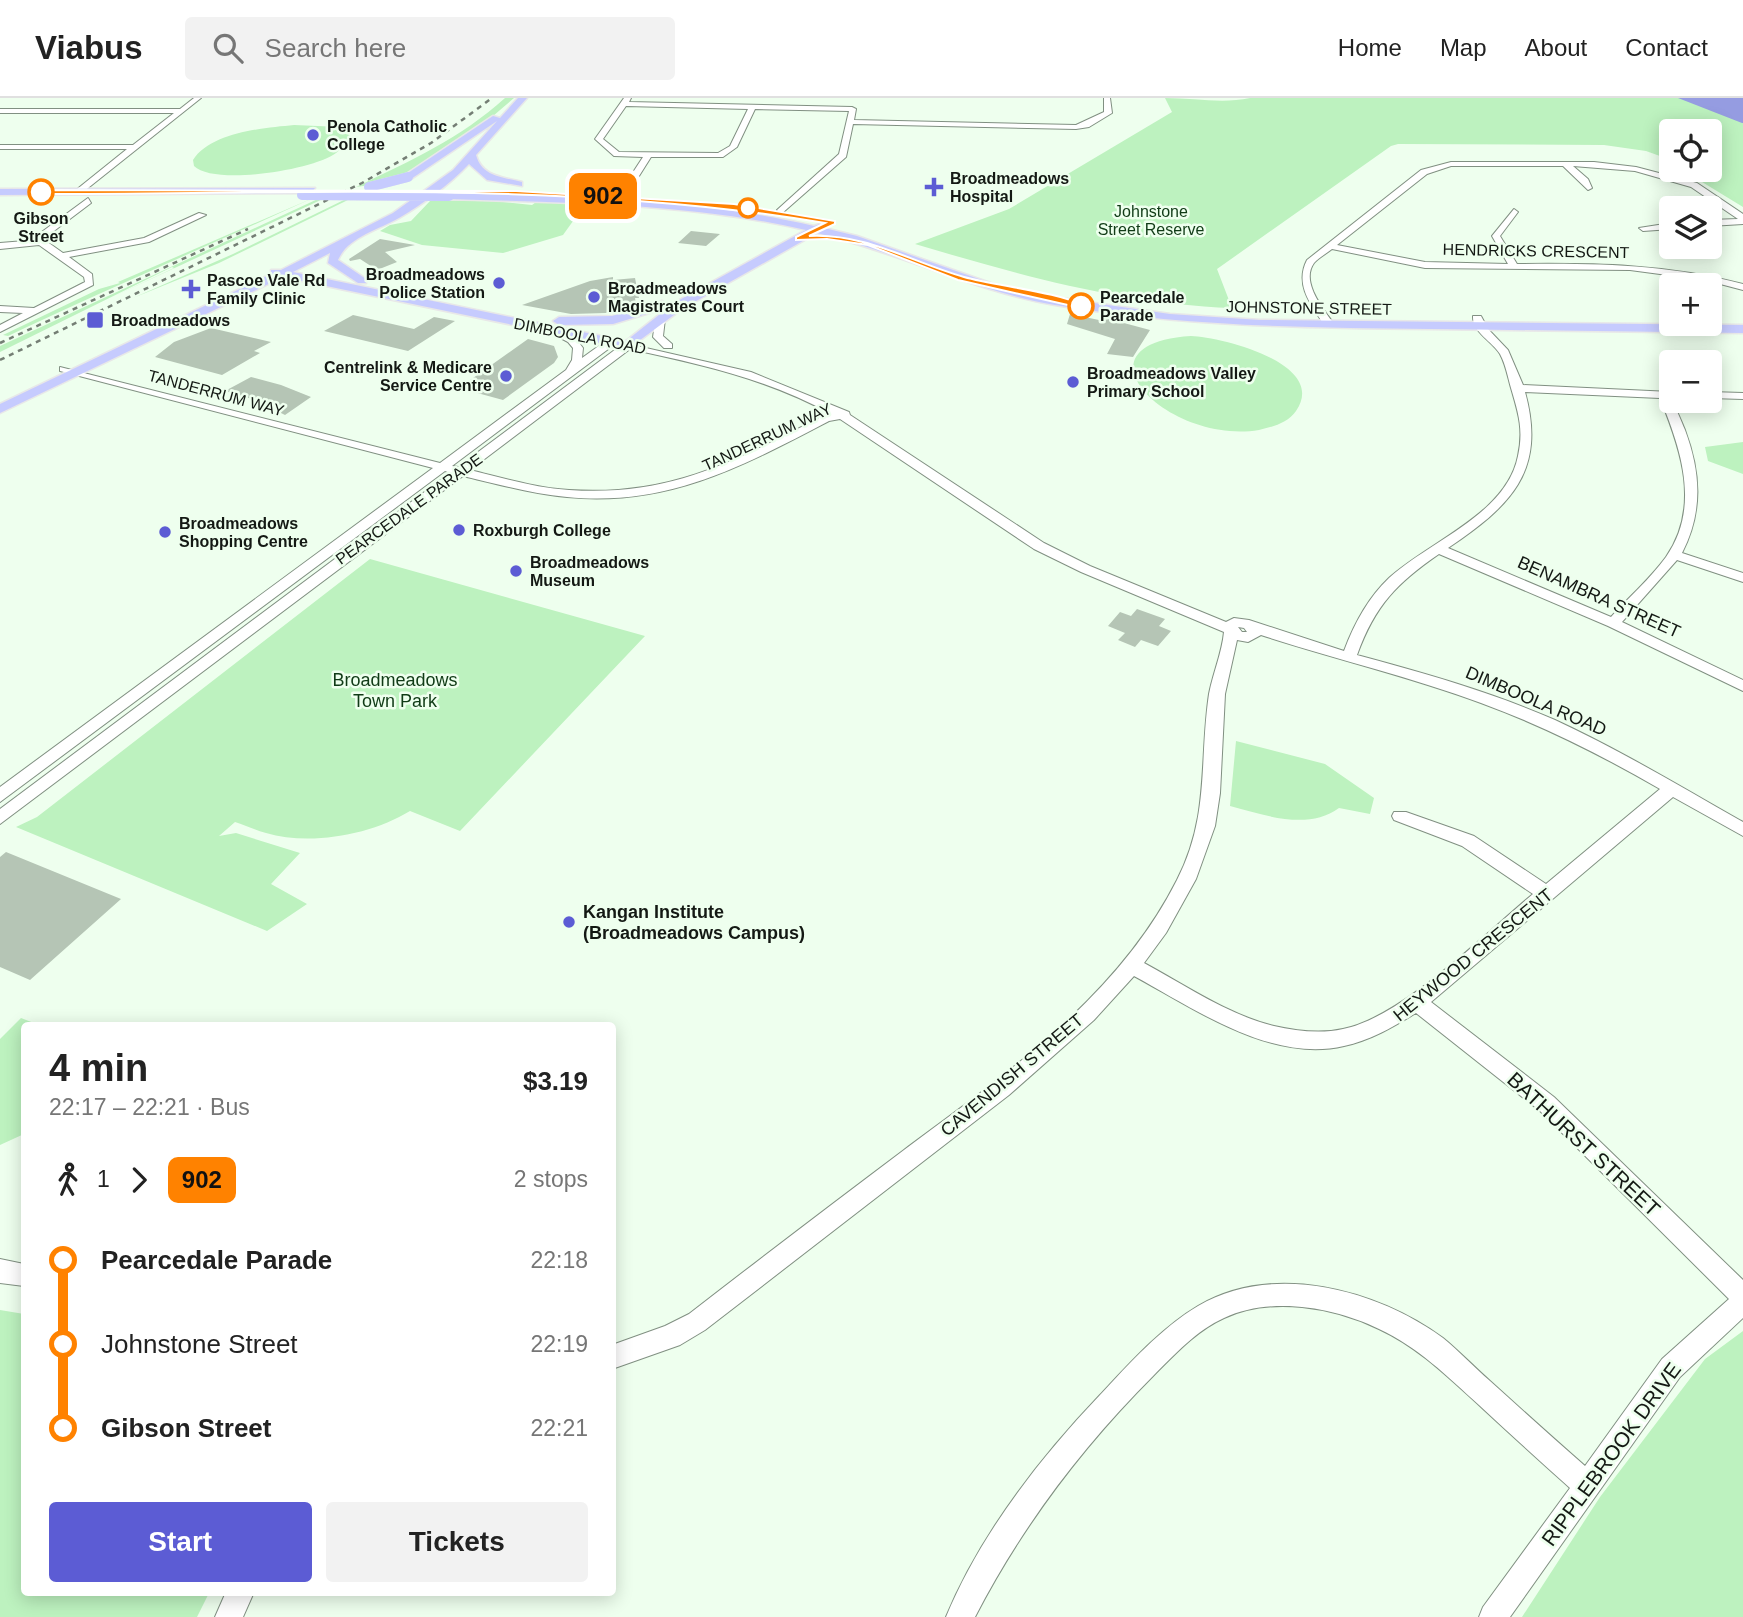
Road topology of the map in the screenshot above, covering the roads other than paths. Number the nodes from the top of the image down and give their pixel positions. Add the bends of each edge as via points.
1 (198, 98) edge
2 (521, 98) edge
3 (855, 98) edge
4 (1107, 98) edge
5 (626, 101) edge
6 (753, 106) junction
7 (852, 108) junction
8 (0, 111) edge
9 (181, 111) junction
10 (499, 115) junction
11 (850, 122) junction
12 (0, 147) edge
13 (136, 147) junction
14 (648, 155) junction
15 (472, 156) junction
16 (1565, 163) junction
17 (478, 183) dead end
18 (442, 184) junction
19 (519, 184) junction
20 (533, 186) dead end
21 (623, 186) dead end
22 (561, 188) dead end
23 (1588, 188) dead end
24 (456, 190) junction
25 (0, 192) edge
26 (79, 192) junction
27 (124, 193) junction
28 (306, 193) junction
29 (408, 193) junction
30 (660, 200) junction
31 (88, 201) junction
32 (734, 206) junction
33 (717, 212) junction
34 (780, 212) junction
35 (1514, 212) dead end
36 (202, 215) dead end
37 (767, 218) junction
38 (1743, 219) edge
39 (832, 222) joint
40 (1722, 222) edge
41 (817, 223) junction
42 (800, 225) junction
43 (1659, 227) edge
44 (1643, 228) dead end
45 (771, 233) dead end
46 (798, 238) junction
47 (351, 239) junction
48 (41, 242) junction
49 (870, 244) junction
50 (0, 246) edge
51 (1329, 246) junction
52 (62, 256) junction
53 (296, 266) junction
54 (1514, 266) junction
55 (276, 269) junction
56 (713, 274) junction
57 (729, 278) junction
58 (362, 281) junction
59 (1743, 287) edge
60 (662, 305) junction
61 (0, 309) edge
62 (37, 312) junction
63 (1170, 314) junction
64 (660, 319) junction
65 (1327, 320) junction
66 (1659, 320) edge
67 (1722, 321) edge
68 (1743, 321) edge
69 (1481, 323) junction
70 (557, 326) junction
71 (0, 329) edge
72 (1743, 329) edge
73 (623, 340) junction
74 (671, 351) junction
75 (599, 368) junction
76 (64, 369) junction
77 (571, 371) junction
78 (80, 373) junction
79 (1516, 388) junction
80 (1659, 395) edge
81 (1722, 395) edge
82 (1743, 396) edge
83 (0, 397) edge
84 (0, 409) edge
85 (1675, 413) edge
86 (845, 416) junction
87 (453, 471) junction
88 (1438, 549) junction
89 (1675, 555) junction
90 (1743, 578) edge
91 (1613, 622) junction
92 (1241, 631) junction
93 (1349, 657) junction
94 (1743, 686) edge
95 (1671, 789) junction
96 (0, 796) edge
97 (1400, 816) dead end
98 (0, 818) edge
99 (1743, 830) edge
100 (1547, 894) junction
101 (1133, 966) junction
102 (1417, 1002) junction
103 (0, 1271) edge
104 (21, 1274) edge
105 (1743, 1296) edge
106 (1743, 1302) edge
107 (616, 1356) edge
108 (1586, 1485) junction
109 (238, 1596) edge
110 (229, 1617) edge
111 (960, 1617) edge
112 (1493, 1617) edge

1 - 9 street
2 - 10 main road
2 - 15 main road
3 - 7 street
4 - 11 street via 1108,113 1076,127
5 - 6 street
5 - 14 street via 599,139 617,154
6 - 7 street
6 - 14 street via 733,147 720,155
7 - 11 street
8 - 9 street
9 - 13 street
10 - 28 main road, bridge via 408,177 375,186
10 - 29 main road via 458,157
11 - 34 street via 843,155
12 - 13 street
13 - 26 street
14 - 21 street via 631,182
15 - 18 main road
15 - 19 main road via 482,174
16 - 23 street
16 - 38 street via 1617,166 1672,177 1701,189
16 - 51 street via 1470,163 1432,168
17 - 19 main road
18 - 24 main road
18 - 29 main road
18 - 47 main road
19 - 20 main road
22 - 32 main road
24 - 28 main road, JOHNSTONE STREET, bridge
24 - 30 main road, JOHNSTONE STREET
24 - 33 main road, JOHNSTONE STREET
25 - 26 main road
26 - 27 main road
26 - 28 main road
26 - 31 main road via 88,195
27 - 28 main road
27 - 31 main road
29 - 55 main road
30 - 32 main road, JOHNSTONE STREET
30 - 33 main road via 657,202
31 - 48 street via 42,236
32 - 34 main road, JOHNSTONE STREET
33 - 37 main road, JOHNSTONE STREET
34 - 41 main road, JOHNSTONE STREET
35 - 54 street via 1496,236
36 - 52 street via 146,240
37 - 42 main road, JOHNSTONE STREET
37 - 45 main road via 775,225
38 - 40 street
39 - 41 main road, PEARCEDALE PARADE
39 - 63 main road, JOHNSTONE STREET via 1010,282
41 - 42 main road, JOHNSTONE STREET
41 - 46 main road, PEARCEDALE PARADE
41 - 49 main road, JOHNSTONE STREET
42 - 56 main road, PEARCEDALE PARADE
43 - 44 street
46 - 49 main road
46 - 57 main road, PEARCEDALE PARADE
47 - 53 main road
47 - 58 main road via 332,261
48 - 50 street
48 - 52 street
49 - 63 main road, JOHNSTONE STREET via 990,287 1063,303
51 - 54 street, HENDRICKS CRESCENT via 1421,265
51 - 65 street via 1310,262 1304,276
52 - 62 street via 89,276 90,284
53 - 55 main road
53 - 58 main road, DIMBOOLA ROAD
54 - 59 street, HENDRICKS CRESCENT via 1621,266 1712,278
55 - 70 main road, DIMBOOLA ROAD
55 - 76 main road
55 - 78 main road
56 - 57 main road
56 - 60 main road, PEARCEDALE PARADE
57 - 64 main road, PEARCEDALE PARADE
58 - 70 main road, DIMBOOLA ROAD
60 - 70 main road via 613,320
60 - 73 main road, PEARCEDALE PARADE
61 - 62 street
62 - 71 street
63 - 65 main road, JOHNSTONE STREET
64 - 73 main road, PEARCEDALE PARADE
64 - 74 street via 658,337
65 - 69 main road, JOHNSTONE STREET
66 - 69 main road, JOHNSTONE STREET
67 - 68 main road
69 - 72 main road, JOHNSTONE STREET
69 - 79 street via 1510,364
70 - 73 main road, DIMBOOLA ROAD
70 - 77 street via 578,348
73 - 74 street, DIMBOOLA ROAD
73 - 75 street, PEARCEDALE PARADE
73 - 77 street, PEARCEDALE PARADE
74 - 75 street via 633,355
74 - 86 street, DIMBOOLA ROAD via 755,373
75 - 87 street, PEARCEDALE PARADE
76 - 78 street, TANDERRUM WAY
76 - 83 main road
77 - 87 street, PEARCEDALE PARADE
78 - 84 main road
78 - 87 street, TANDERRUM WAY
79 - 80 street
79 - 88 street via 1527,432 1519,471 1497,504
81 - 82 street
85 - 89 street via 1693,482 1689,524
86 - 87 street, TANDERRUM WAY via 732,474 655,496 548,498
86 - 92 street, DIMBOOLA ROAD via 1040,546 1103,578
87 - 96 street, PEARCEDALE PARADE
87 - 98 street, PEARCEDALE PARADE
88 - 91 street, BENAMBRA STREET
88 - 93 street via 1383,592 1357,632
89 - 90 street
89 - 91 street
91 - 94 street, BENAMBRA STREET
92 - 93 street, DIMBOOLA ROAD
92 - 101 street, CAVENDISH STREET via 1217,695 1215,776 1205,827 1177,895
93 - 95 street, DIMBOOLA ROAD via 1433,680 1519,711 1605,751
95 - 99 street, DIMBOOLA ROAD
95 - 100 street, HEYWOOD CRESCENT
97 - 100 street via 1468,841
100 - 102 street, HEYWOOD CRESCENT
101 - 102 street, HEYWOOD CRESCENT via 1232,1021 1296,1039 1363,1034 1396,1019
101 - 107 street, CAVENDISH STREET via 1047,1050 697,1322
102 - 105 street, BATHURST STREET via 1547,1104
103 - 104 street
106 - 108 street, RIPPLEBROOK DRIVE via 1671,1368
108 - 111 street via 1409,1330 1352,1305 1319,1297 1257,1297 1228,1304 1182,1331 1086,1426 1004,1538
108 - 112 street, RIPPLEBROOK DRIVE
109 - 110 street

